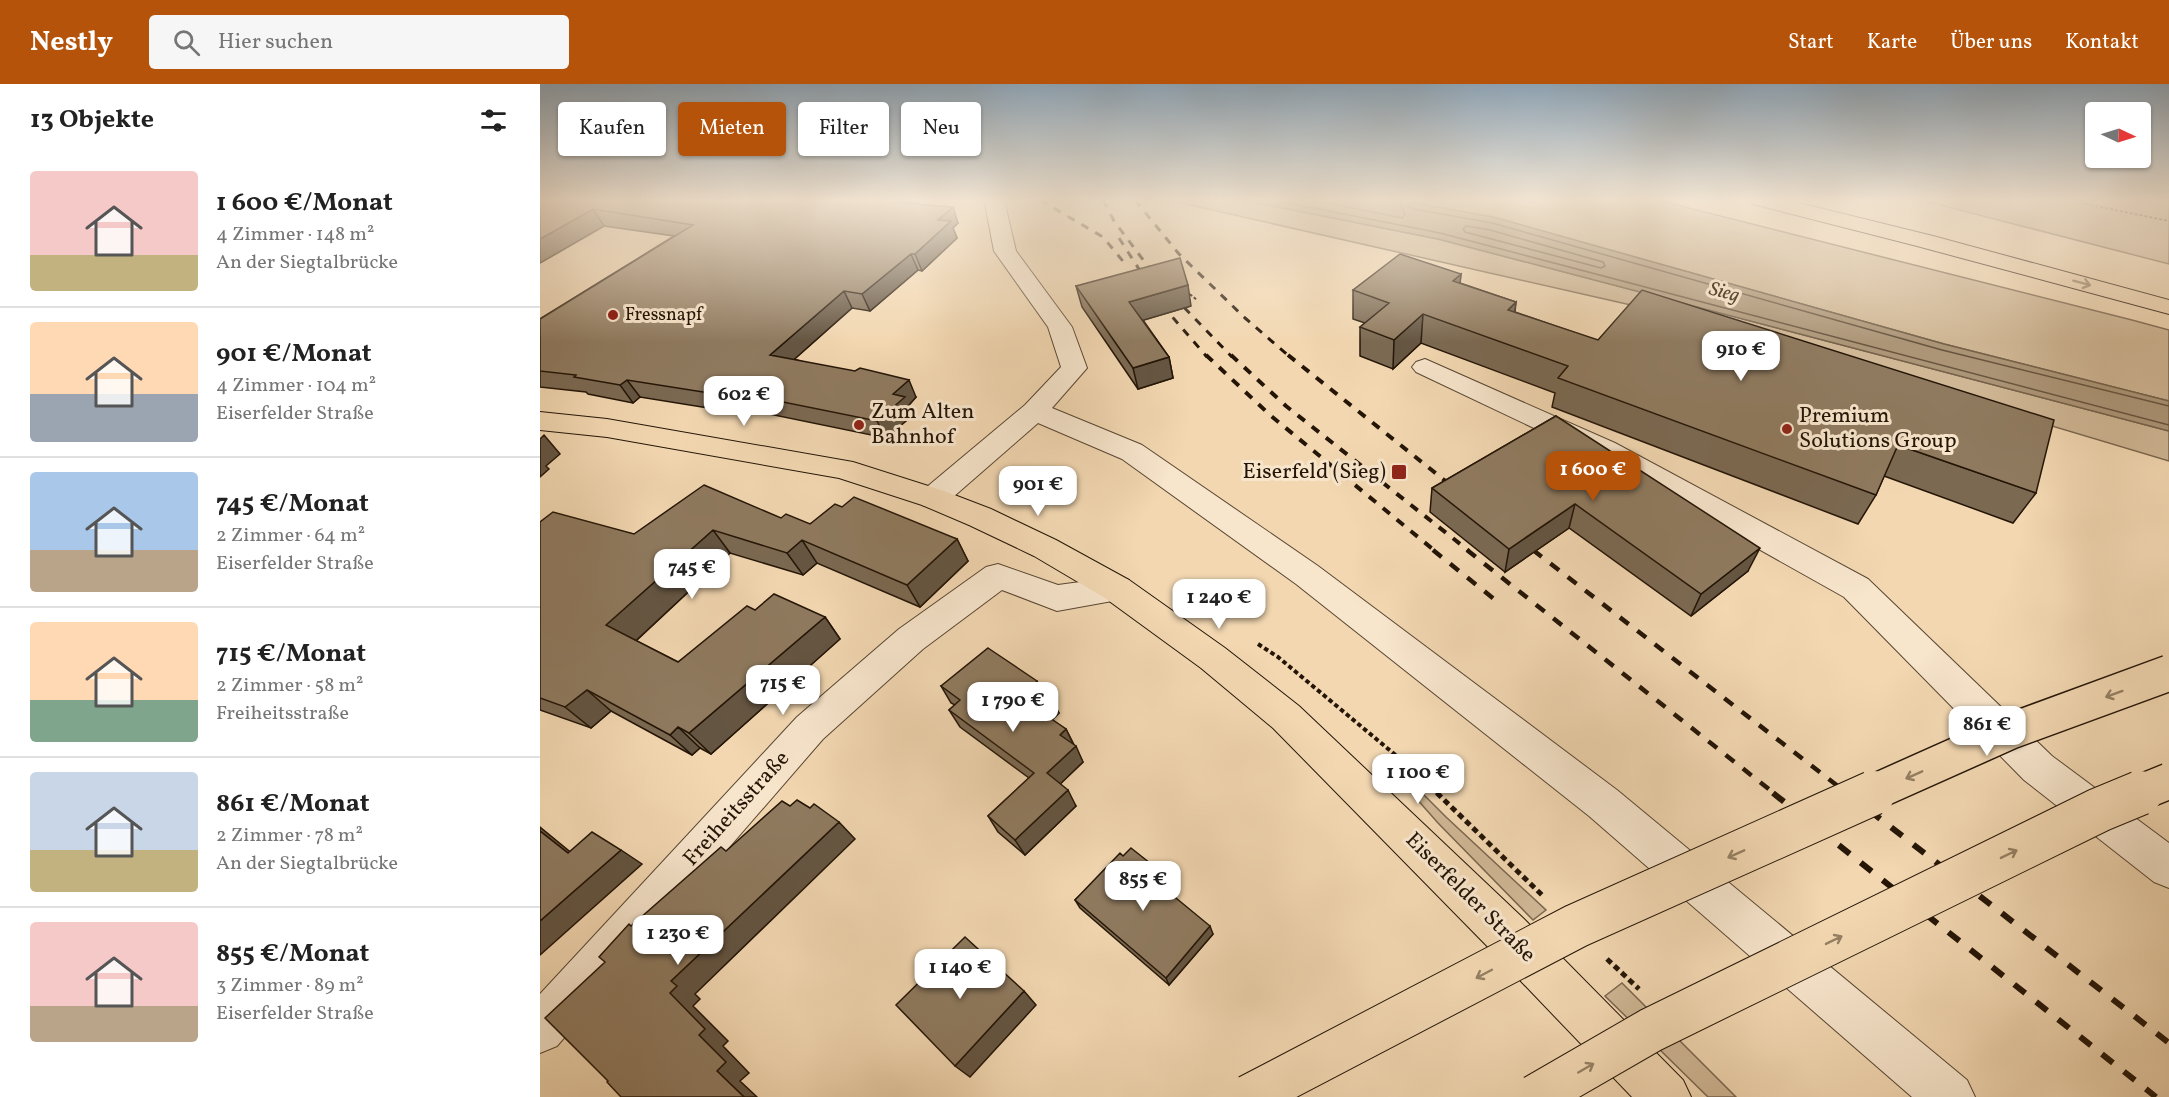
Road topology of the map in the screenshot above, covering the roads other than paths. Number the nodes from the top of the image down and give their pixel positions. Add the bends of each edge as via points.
1 (1004, 247) edge
2 (1948, 247) edge
3 (2007, 247) edge
4 (2169, 289) edge
5 (2169, 307) edge
6 (1425, 367) dead end
7 (1035, 411) junction
8 (540, 421) edge
9 (933, 498) junction
10 (1117, 589) junction
11 (2169, 674) edge
12 (2169, 781) edge
13 (1677, 866) junction
14 (2169, 868) edge
15 (1547, 974) junction
16 (540, 1029) edge
17 (1249, 1097) edge
18 (1535, 1097) edge
19 (1666, 1097) edge
20 (1950, 1097) edge

1 - 7 street via 1060,327 1074,368
2 -> 5 main road
3 - 4 main road
6 - 14 street via 1605,450 1856,588 2038,768
7 - 9 street
7 - 13 street via 1132,452 1298,568 1603,803
8 - 9 main road, Eiserfelder Straße via 843,469
9 - 10 main road, Eiserfelder Straße via 1045,548
10 - 15 main road, Eiserfelder Straße via 1286,717
10 - 16 street, Freiheitsstraße via 1057,598 998,576 911,639 810,728
11 -> 17 main road, bridge via 2011,731 1576,926
18 -> 12 main road, bridge via 1651,1030 2099,810
13 - 15 street
13 - 20 street
15 - 19 main road, Eiserfelder Straße

